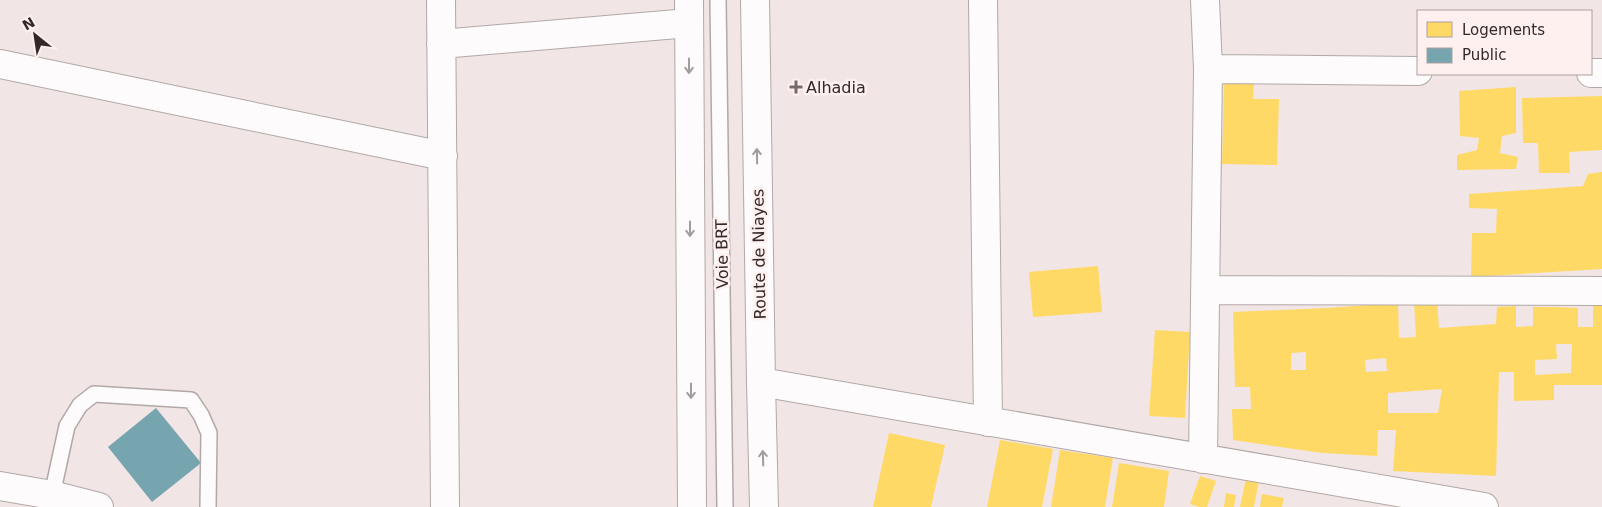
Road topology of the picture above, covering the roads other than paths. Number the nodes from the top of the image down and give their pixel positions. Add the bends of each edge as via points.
1 (441, 0) edge
2 (718, 0) edge
3 (755, 0) edge
4 (983, 0) edge
5 (1205, 0) edge
6 (689, 12) edge
7 (441, 44) junction
8 (0, 64) edge
9 (1208, 69) junction
10 (1417, 71) edge
11 (443, 156) junction
12 (1205, 290) junction
13 (1602, 291) edge
14 (760, 382) junction
15 (988, 422) junction
16 (1202, 459) junction
17 (0, 486) edge
18 (52, 495) junction
19 (99, 507) edge
20 (208, 507) edge
21 (445, 507) edge
22 (692, 507) edge
23 (725, 507) edge
24 (764, 507) edge
25 (1484, 507) edge

1 - 7 street
2 - 23 lane, Voie BRT
14 -> 3 street, Route de Niayes
4 - 15 street
5 - 9 street
6 - 7 street
6 -> 22 street
7 - 11 street
8 - 11 street
9 - 10 street
9 - 12 street
11 - 21 street
12 - 13 street
12 - 16 street
14 - 15 street
24 -> 14 street, Route de Niayes
15 - 16 street
16 - 25 street
17 - 18 street
18 - 19 street
18 - 20 lane via 67,426 80,405 94,394 192,400 208,433

